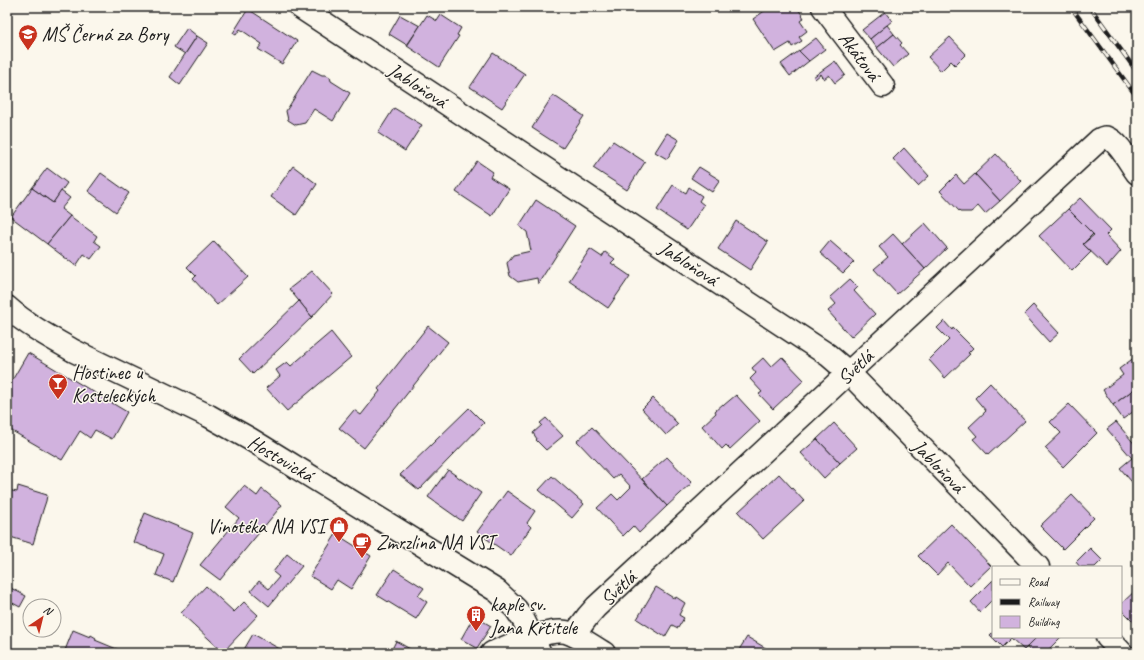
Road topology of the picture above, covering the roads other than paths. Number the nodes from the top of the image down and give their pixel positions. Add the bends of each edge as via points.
1 (300, 7) edge
2 (823, 7) edge
3 (883, 86) dead end
4 (1137, 173) edge
5 (7, 307) edge
6 (849, 373) junction
7 (1037, 566) edge
8 (574, 636) junction
9 (1108, 638) edge
10 (536, 645) edge
11 (492, 653) edge
12 (604, 653) edge
13 (1122, 653) edge

1 - 6 street, Jabloňová via 819,348
2 - 3 street, Akátová
4 - 6 street, Světlá via 1114,142 1104,137 1099,140
5 - 10 street, Hostovická via 58,342 210,416 250,439 497,591 516,609
6 - 7 street, Jabloňová
6 - 8 street, Světlá via 596,607
8 - 10 street via 564,632 552,632
8 - 12 street
9 - 13 street
10 - 11 street via 516,643

